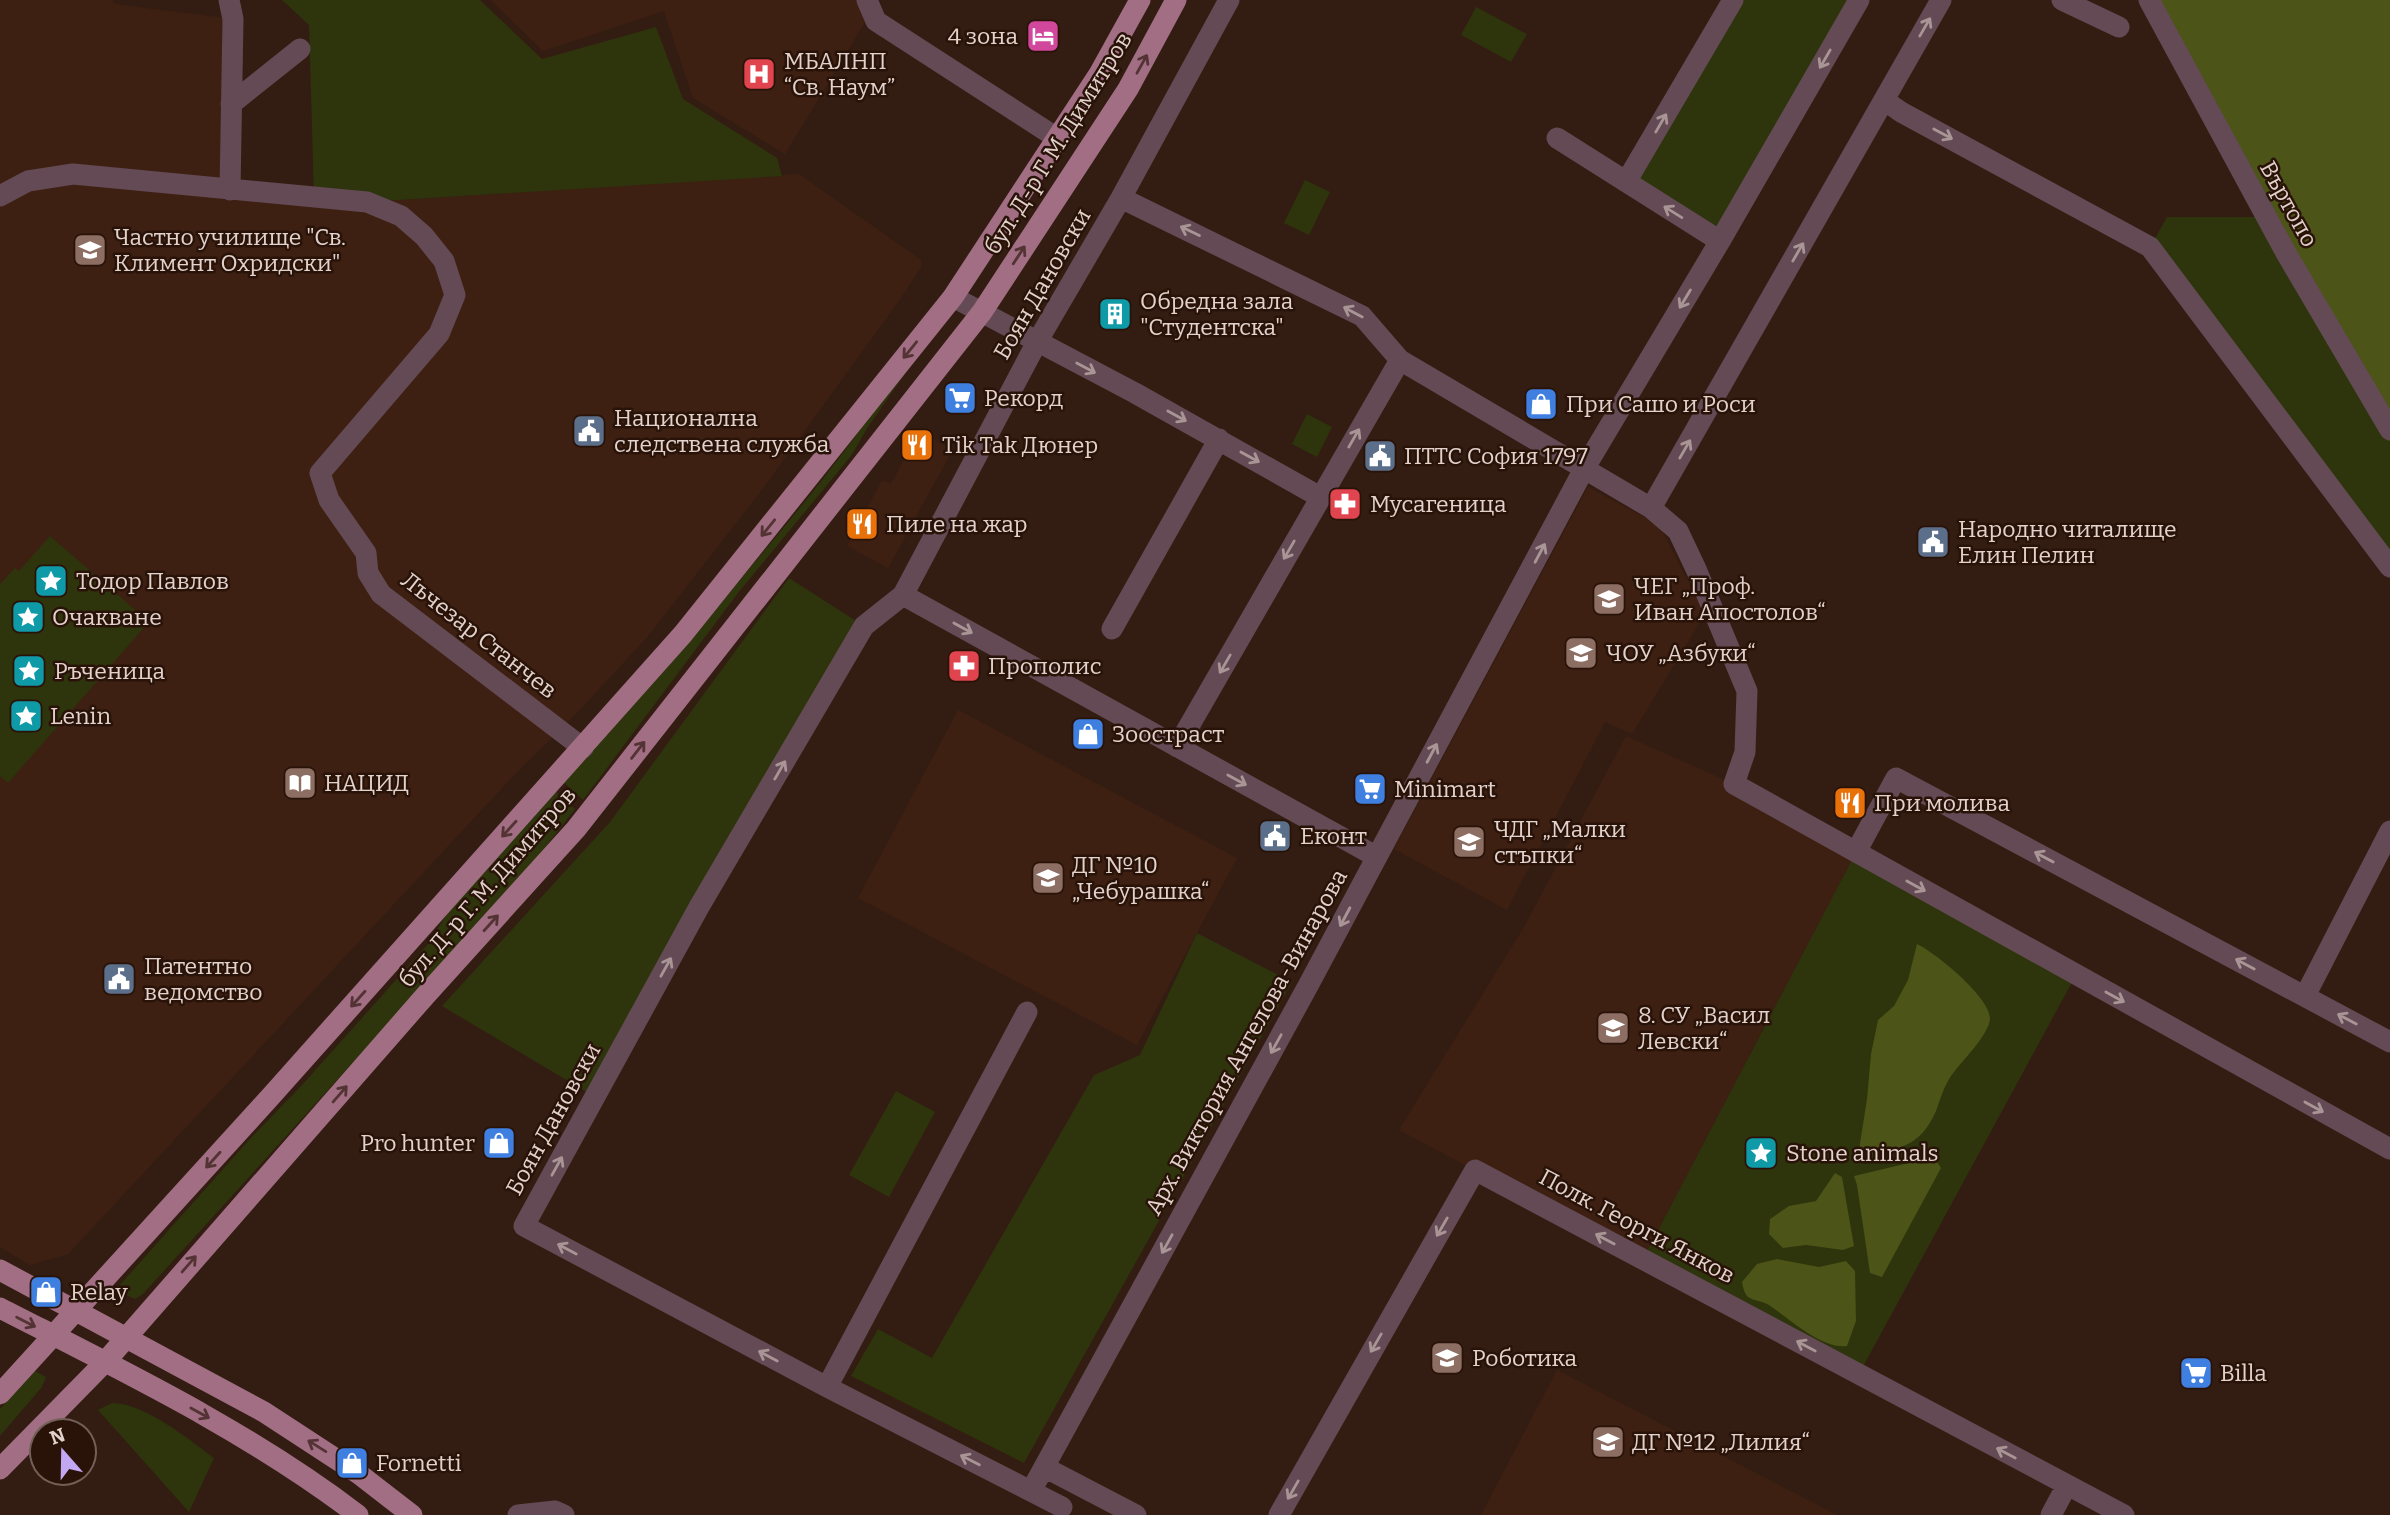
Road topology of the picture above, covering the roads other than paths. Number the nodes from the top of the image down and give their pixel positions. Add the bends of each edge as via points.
1 (229, 0) edge
2 (867, 0) edge
3 (1140, 0) edge
4 (1176, 0) edge
5 (1229, 0) edge
6 (1733, 0) edge
7 (1859, 0) edge
8 (1941, 0) edge
9 (2062, 0) edge
10 (2149, 0) edge
11 (2119, 27) dead end
12 (300, 49) dead end
13 (1884, 100) junction
14 (231, 104) junction
15 (1057, 138) junction
16 (1557, 138) dead end
17 (1626, 182) junction
18 (230, 190) junction
19 (0, 197) edge
20 (1121, 198) junction
21 (1720, 241) junction
22 (953, 297) junction
23 (982, 312) junction
24 (1037, 342) junction
25 (1400, 360) junction
26 (2390, 430) edge
27 (1219, 439) junction
28 (1584, 469) junction
29 (1320, 497) junction
30 (1651, 508) junction
31 (2390, 566) edge
32 (903, 595) junction
33 (1112, 629) dead end
34 (1177, 747) junction
35 (583, 748) junction
36 (2390, 831) edge
37 (1857, 852) junction
38 (1377, 857) junction
39 (2305, 996) junction
40 (1027, 1012) dead end
41 (2390, 1042) edge
42 (2390, 1149) edge
43 (0, 1270) edge
44 (0, 1308) edge
45 (75, 1311) junction
46 (52, 1335) junction
47 (127, 1337) junction
48 (105, 1362) junction
49 (827, 1387) junction
50 (0, 1394) edge
51 (1044, 1467) junction
52 (0, 1469) edge
53 (1075, 1484) junction
54 (2067, 1485) junction
55 (1031, 1491) junction
56 (1060, 1511) edge
57 (358, 1515) edge
58 (412, 1515) edge
59 (518, 1515) edge
60 (564, 1515) edge
61 (1136, 1515) edge
62 (1279, 1515) edge
63 (2051, 1515) edge
64 (2124, 1515) edge

1 - 14 street via 233,19
2 - 15 street via 876,21
3 - 15 main road, бул. Д-р Г. М. Димитров
23 -> 4 main road, бул. Д-р Г. М. Димитров via 1128,89
5 - 20 street, Боян Дановски
17 -> 6 street
7 -> 21 street, Арх. Виктория Ангелова-Винарова
13 -> 8 street
9 - 11 street
10 - 26 street, Въртопо via 2286,253
12 - 14 street
30 -> 13 street
13 -> 31 street via 2150,247
14 - 18 street
15 - 22 main road, бул. Д-р Г. М. Димитров
16 - 17 street
21 -> 17 street
18 - 19 street, Лъчезар Станчев via 73,174 28,181
18 - 35 street, Лъчезар Станчев via 367,202 401,216 444,261 455,295 439,334 320,473 329,500 366,553 368,573 381,594
20 - 24 street, Боян Дановски
25 -> 20 street via 1362,316
21 -> 28 street, Арх. Виктория Ангелова-Винарова
22 - 23 street
22 -> 35 main road, бул. Д-р Г. М. Димитров via 683,634
23 - 24 street
47 -> 23 main road, бул. Д-р Г. М. Димитров via 576,829
24 -> 27 street
24 - 32 street, Боян Дановски
25 - 28 street
29 -> 25 street
27 -> 29 street
27 - 33 street
28 - 30 street
38 -> 28 street, Арх. Виктория Ангелова-Винарова
29 -> 34 street
30 - 37 street via 1678,531 1746,691 1745,752 1734,784
32 -> 34 street
49 -> 32 street, Боян Дановски via 524,1226 699,907 864,626
34 -> 38 street
35 -> 45 main road, бул. Д-р Г. М. Димитров
36 - 39 street
39 -> 37 street via 1896,778
37 -> 42 street
38 -> 51 street, Арх. Виктория Ангелова-Винарова
41 -> 39 street
40 - 49 street
43 - 45 main road
44 -> 46 main road
45 - 46 main road, бул. Д-р Г. М. Димитров
45 - 47 main road
46 - 48 main road
46 - 50 main road, бул. Д-р Г. М. Димитров
47 - 48 main road, бул. Д-р Г. М. Димитров
58 -> 47 main road via 264,1412
48 - 52 main road, бул. Д-р Г. М. Димитров
48 -> 57 main road via 248,1439
55 -> 49 street, Боян Дановски
51 - 53 street
51 - 55 street, Арх. Виктория Ангелова-Винарова
53 - 56 street
53 - 61 street
54 -> 62 street, Полк. Георги Янков via 1475,1170
54 - 63 street
54 - 64 street, Полк. Георги Янков
55 - 56 street, Боян Дановски
59 - 60 street via 555,1511

